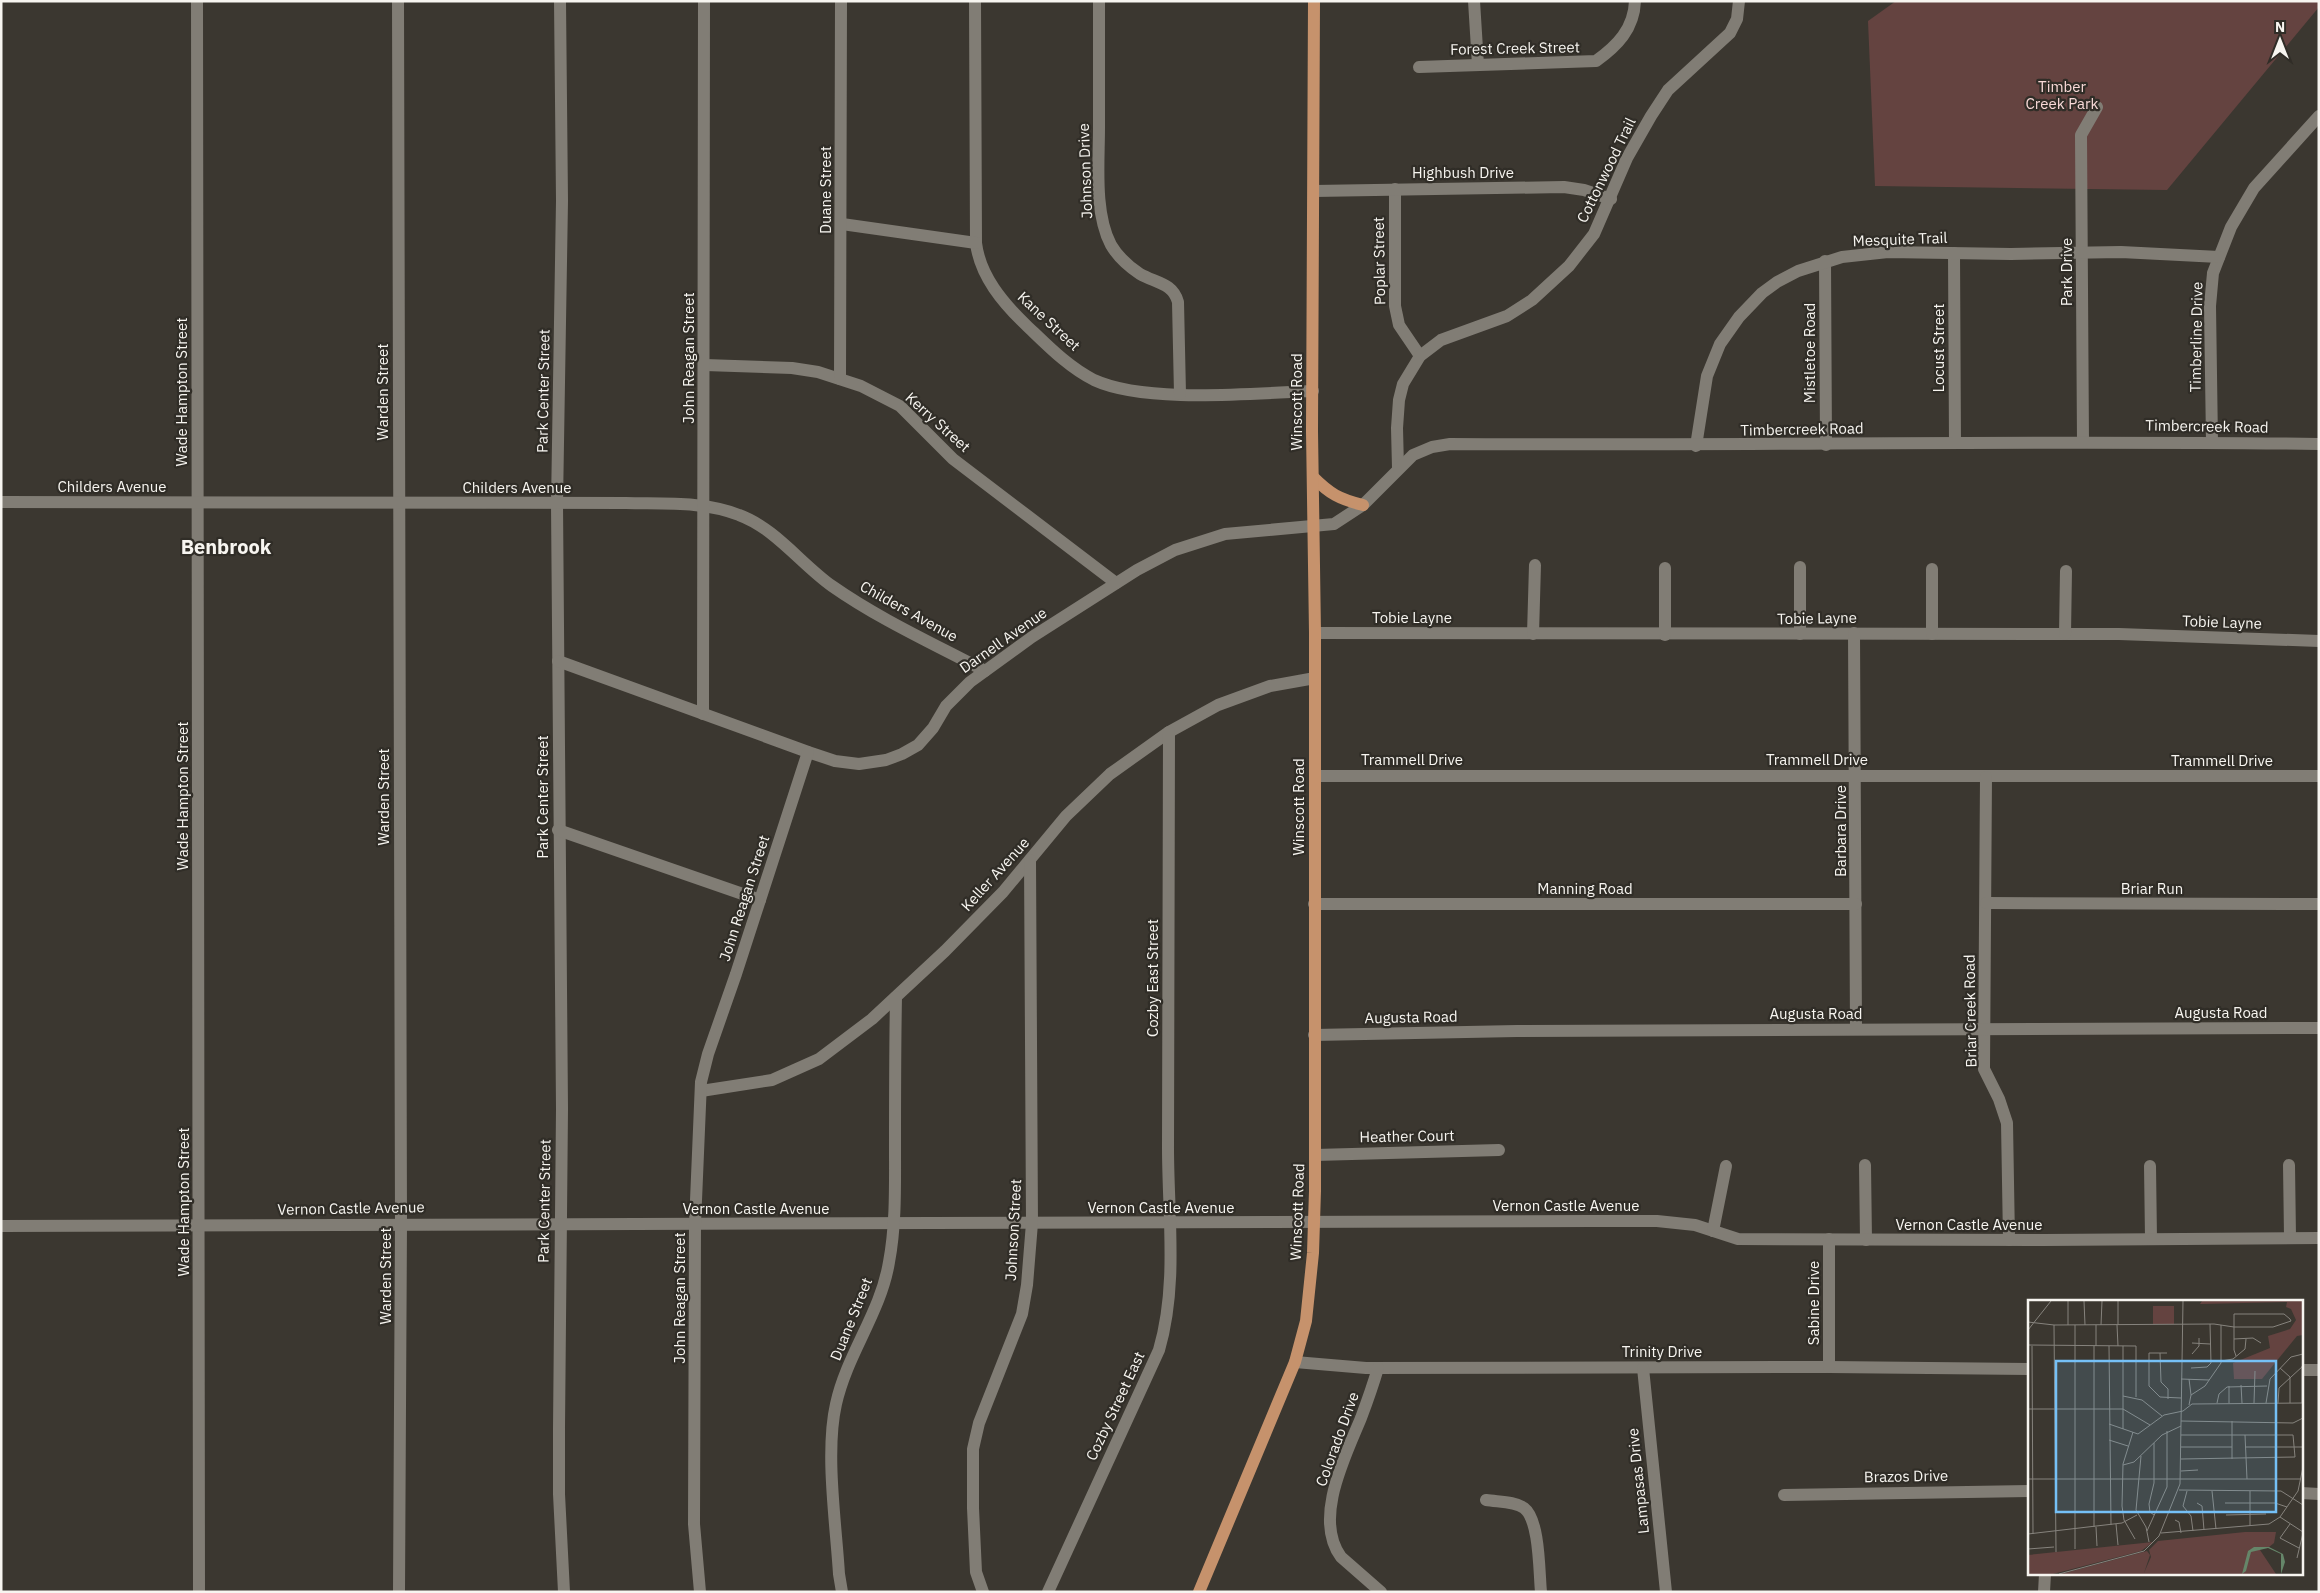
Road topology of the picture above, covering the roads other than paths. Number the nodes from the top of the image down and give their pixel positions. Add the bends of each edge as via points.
1 (197, 1) edge
2 (398, 1) edge
3 (560, 1) edge
4 (704, 1) edge
5 (841, 1) edge
6 (976, 1) edge
7 (1098, 1) edge
8 (1314, 1) edge
9 (1474, 1) edge
10 (1635, 1) edge
11 (1739, 1) edge
12 (1478, 66) junction
13 (1418, 67) dead end
14 (2097, 107) dead end
15 (2319, 116) edge
16 (1395, 189) junction
17 (1314, 190) junction
18 (1611, 199) junction
19 (842, 224) junction
20 (976, 243) junction
21 (1954, 253) junction
22 (2082, 253) junction
23 (2219, 257) junction
24 (1825, 261) junction
25 (1420, 356) junction
26 (705, 364) junction
27 (840, 378) junction
28 (1313, 391) junction
29 (1180, 394) junction
30 (2083, 442) junction
31 (2212, 442) junction
32 (1955, 443) junction
33 (2319, 444) edge
34 (1826, 445) junction
35 (1696, 446) junction
36 (1398, 468) junction
37 (1313, 477) junction
38 (1, 502) edge
39 (198, 502) junction
40 (398, 502) junction
41 (557, 504) junction
42 (1363, 505) junction
43 (704, 506) junction
44 (1313, 527) junction
45 (1535, 565) dead end
46 (1800, 567) dead end
47 (1665, 568) dead end
48 (1932, 569) dead end
49 (2066, 571) dead end
50 (1116, 583) junction
51 (1315, 633) junction
52 (1854, 633) junction
53 (1533, 634) junction
54 (1800, 634) junction
55 (1932, 634) junction
56 (2066, 634) junction
57 (1665, 635) junction
58 (2319, 641) edge
59 (558, 661) junction
60 (985, 671) junction
61 (1315, 678) junction
62 (703, 714) junction
63 (1169, 732) junction
64 (808, 752) junction
65 (1315, 776) junction
66 (1856, 776) junction
67 (2319, 776) edge
68 (1986, 777) junction
69 (558, 830) junction
70 (1030, 860) junction
71 (760, 900) junction
72 (1986, 903) junction
73 (1314, 904) junction
74 (1856, 904) junction
75 (2319, 904) edge
76 (896, 996) junction
77 (2319, 1028) edge
78 (1856, 1029) junction
79 (1984, 1029) junction
80 (1314, 1036) junction
81 (700, 1091) junction
82 (1499, 1150) dead end
83 (1315, 1155) junction
84 (1865, 1165) dead end
85 (2289, 1165) dead end
86 (1726, 1166) dead end
87 (2150, 1166) dead end
88 (1314, 1222) junction
89 (401, 1223) junction
90 (559, 1224) junction
91 (695, 1224) junction
92 (893, 1224) junction
93 (1032, 1224) junction
94 (1169, 1224) junction
95 (1, 1226) edge
96 (199, 1226) junction
97 (1713, 1231) junction
98 (2290, 1238) junction
99 (2319, 1238) edge
100 (1829, 1239) junction
101 (2151, 1239) junction
102 (1866, 1240) junction
103 (2009, 1240) junction
104 (1295, 1362) junction
105 (1829, 1366) junction
106 (1378, 1368) junction
107 (1643, 1368) junction
108 (2028, 1369) edge
109 (2302, 1370) edge
110 (2319, 1370) edge
111 (2028, 1491) edge
112 (2302, 1493) edge
113 (2319, 1494) edge
114 (1784, 1495) dead end
115 (1486, 1500) dead end
116 (2045, 1576) edge
117 (199, 1592) edge
118 (399, 1592) edge
119 (564, 1592) edge
120 (700, 1592) edge
121 (842, 1592) edge
122 (983, 1592) edge
123 (1048, 1592) edge
124 (1199, 1592) edge
125 (1381, 1592) edge
126 (1541, 1592) edge
127 (1666, 1592) edge
128 (2044, 1592) edge

1 - 39 street, Wade Hampton Street
2 - 40 street, Warden Street
3 - 41 street, Park Center Street via 562,201
4 - 26 street, John Reagan Street
5 - 19 street, Duane Street
6 - 20 street, Kane Street
7 - 29 street, Johnson Drive via 1099,175 1104,230 1124,263 1176,293
8 - 17 main road, Winscott Road
9 - 12 street
10 - 12 street, Forest Creek Street via 1632,24 1596,62
11 - 18 street, Cottonwood Trail via 1737,19 1730,34 1668,90 1651,116 1627,158
12 - 13 street, Forest Creek Street
14 - 22 street, Park Drive via 2081,135
15 - 23 street, Timberline Drive via 2254,188 2231,227
16 - 17 street, Highbush Drive
16 - 18 street, Highbush Drive via 1564,188 1584,190
16 - 25 street, Poplar Street via 1395,306 1398,325
17 - 28 main road, Winscott Road
18 - 25 street, Cottonwood Trail via 1594,234 1554,281 1532,300 1507,316 1441,340
19 - 20 street
19 - 27 street, Duane Street
20 - 29 street, Kane Street via 982,269 1018,318 1081,372 1116,387
21 - 22 street, Mesquite Trail
21 - 24 street, Mesquite Trail via 1880,253
21 - 32 street, Locust Street
22 - 23 street, Mesquite Trail
22 - 30 street, Park Drive
23 - 31 street, Timberline Drive via 2213,273 2210,306
24 - 34 street, Mistletoe Road
24 - 35 street, Mesquite Trail via 1798,271 1762,293 1720,344 1707,376
25 - 36 street, Cottonwood Trail via 1403,384 1398,400
26 - 27 street, Kerry Street via 792,368
26 - 43 street, John Reagan Street
27 - 50 street, Kerry Street via 900,406 953,459
28 - 29 street, Kane Street
28 - 37 main road, Winscott Road
30 - 31 street, Timbercreek Road
30 - 32 street, Timbercreek Road
31 - 33 street, Timbercreek Road
32 - 34 street, Timbercreek Road
34 - 35 street, Timbercreek Road
35 - 36 street, Timbercreek Road via 1450,444 1413,455
36 - 42 street, Timbercreek Road
37 - 42 main road via 1342,500
37 - 44 main road, Winscott Road
38 - 39 street, Childers Avenue
39 - 40 street, Childers Avenue
39 - 96 street, Wade Hampton Street
40 - 41 street, Childers Avenue
40 - 89 street, Warden Street
41 - 43 street, Childers Avenue
41 - 59 street, Park Center Street
42 - 44 street, Timbercreek Road via 1334,524
43 - 60 street, Childers Avenue via 730,511 755,523 834,587
43 - 62 street, John Reagan Street
44 - 50 street, Darnell Avenue via 1225,534 1202,540 1175,550
44 - 51 main road, Winscott Road
45 - 53 street
46 - 54 street
47 - 57 street
48 - 55 street
49 - 56 street
50 - 60 street, Darnell Avenue
51 - 53 street, Tobie Layne
51 - 61 main road, Winscott Road
52 - 54 street, Tobie Layne
52 - 55 street, Tobie Layne
52 - 66 street, Barbara Drive
53 - 57 street, Tobie Layne
54 - 57 street, Tobie Layne
55 - 56 street, Tobie Layne
56 - 58 street, Tobie Layne
59 - 62 street, Darnell Avenue
59 - 69 street, Park Center Street
60 - 64 street, Darnell Avenue via 946,706 918,745 902,754 859,764 835,761
61 - 63 street, Keller Avenue via 1244,694
61 - 65 main road, Winscott Road
62 - 64 street, Darnell Avenue
63 - 70 street, Keller Avenue via 1110,774 1066,816
63 - 94 street, Cozby East Street
64 - 71 street, John Reagan Street
65 - 66 street, Trammell Drive
65 - 73 main road, Winscott Road
66 - 68 street, Trammell Drive
66 - 74 street, Barbara Drive
67 - 68 street, Trammell Drive
68 - 72 street, Briar Creek Road
69 - 71 street
69 - 90 street, Park Center Street via 562,1110
70 - 76 street, Keller Avenue via 997,899
70 - 93 street, Johnson Street
71 - 81 street, John Reagan Street via 708,1054
72 - 75 street, Briar Run
72 - 79 street, Briar Creek Road
73 - 74 street, Manning Road
73 - 80 main road, Winscott Road
74 - 78 street, Barbara Drive
76 - 81 street, Keller Avenue via 841,1044 804,1067 758,1084
76 - 92 street, Duane Street
77 - 79 street, Augusta Road
78 - 79 street, Augusta Road
78 - 80 street, Augusta Road
79 - 103 street, Briar Creek Road via 1984,1069 2007,1123
80 - 83 main road, Winscott Road
81 - 91 street, John Reagan Street
82 - 83 street, Heather Court
83 - 88 main road, Winscott Road
84 - 102 street
85 - 98 street
86 - 97 street
87 - 101 street
88 - 94 street, Vernon Castle Avenue
88 - 97 street, Vernon Castle Avenue via 1657,1221 1695,1225
88 - 104 main road, Winscott Road via 1306,1321
89 - 90 street, Vernon Castle Avenue
89 - 96 street, Vernon Castle Avenue
89 - 118 street, Warden Street
90 - 91 street, Vernon Castle Avenue
90 - 119 street, Park Center Street via 559,1494
91 - 92 street, Vernon Castle Avenue
91 - 120 street, John Reagan Street via 694,1524
92 - 93 street, Vernon Castle Avenue
92 - 121 street, Duane Street via 889,1263 878,1302 836,1403 832,1461
93 - 94 street, Vernon Castle Avenue
93 - 122 street, Johnson Street via 1022,1314 979,1423 973,1449 976,1572
94 - 123 street, Cozby Street East via 1171,1269 1168,1310 1159,1350
95 - 96 street, Vernon Castle Avenue
96 - 117 street, Wade Hampton Street
97 - 100 street, Vernon Castle Avenue via 1738,1239
98 - 99 street, Vernon Castle Avenue
98 - 101 street, Vernon Castle Avenue
100 - 102 street, Vernon Castle Avenue
100 - 105 street, Sabine Drive
101 - 103 street, Vernon Castle Avenue
102 - 103 street, Vernon Castle Avenue
104 - 106 street, Trinity Drive
104 - 124 main road, Winscott Road
105 - 107 street, Trinity Drive
105 - 108 street, Trinity Drive
106 - 107 street, Trinity Drive
106 - 125 street, Colorado Drive via 1337,1479 1330,1512 1336,1551
107 - 127 street, Lampasas Drive
109 - 110 street
111 - 114 street, Brazos Drive
112 - 113 street
115 - 126 street via 1519,1505 1528,1512 1534,1527
116 - 128 street

